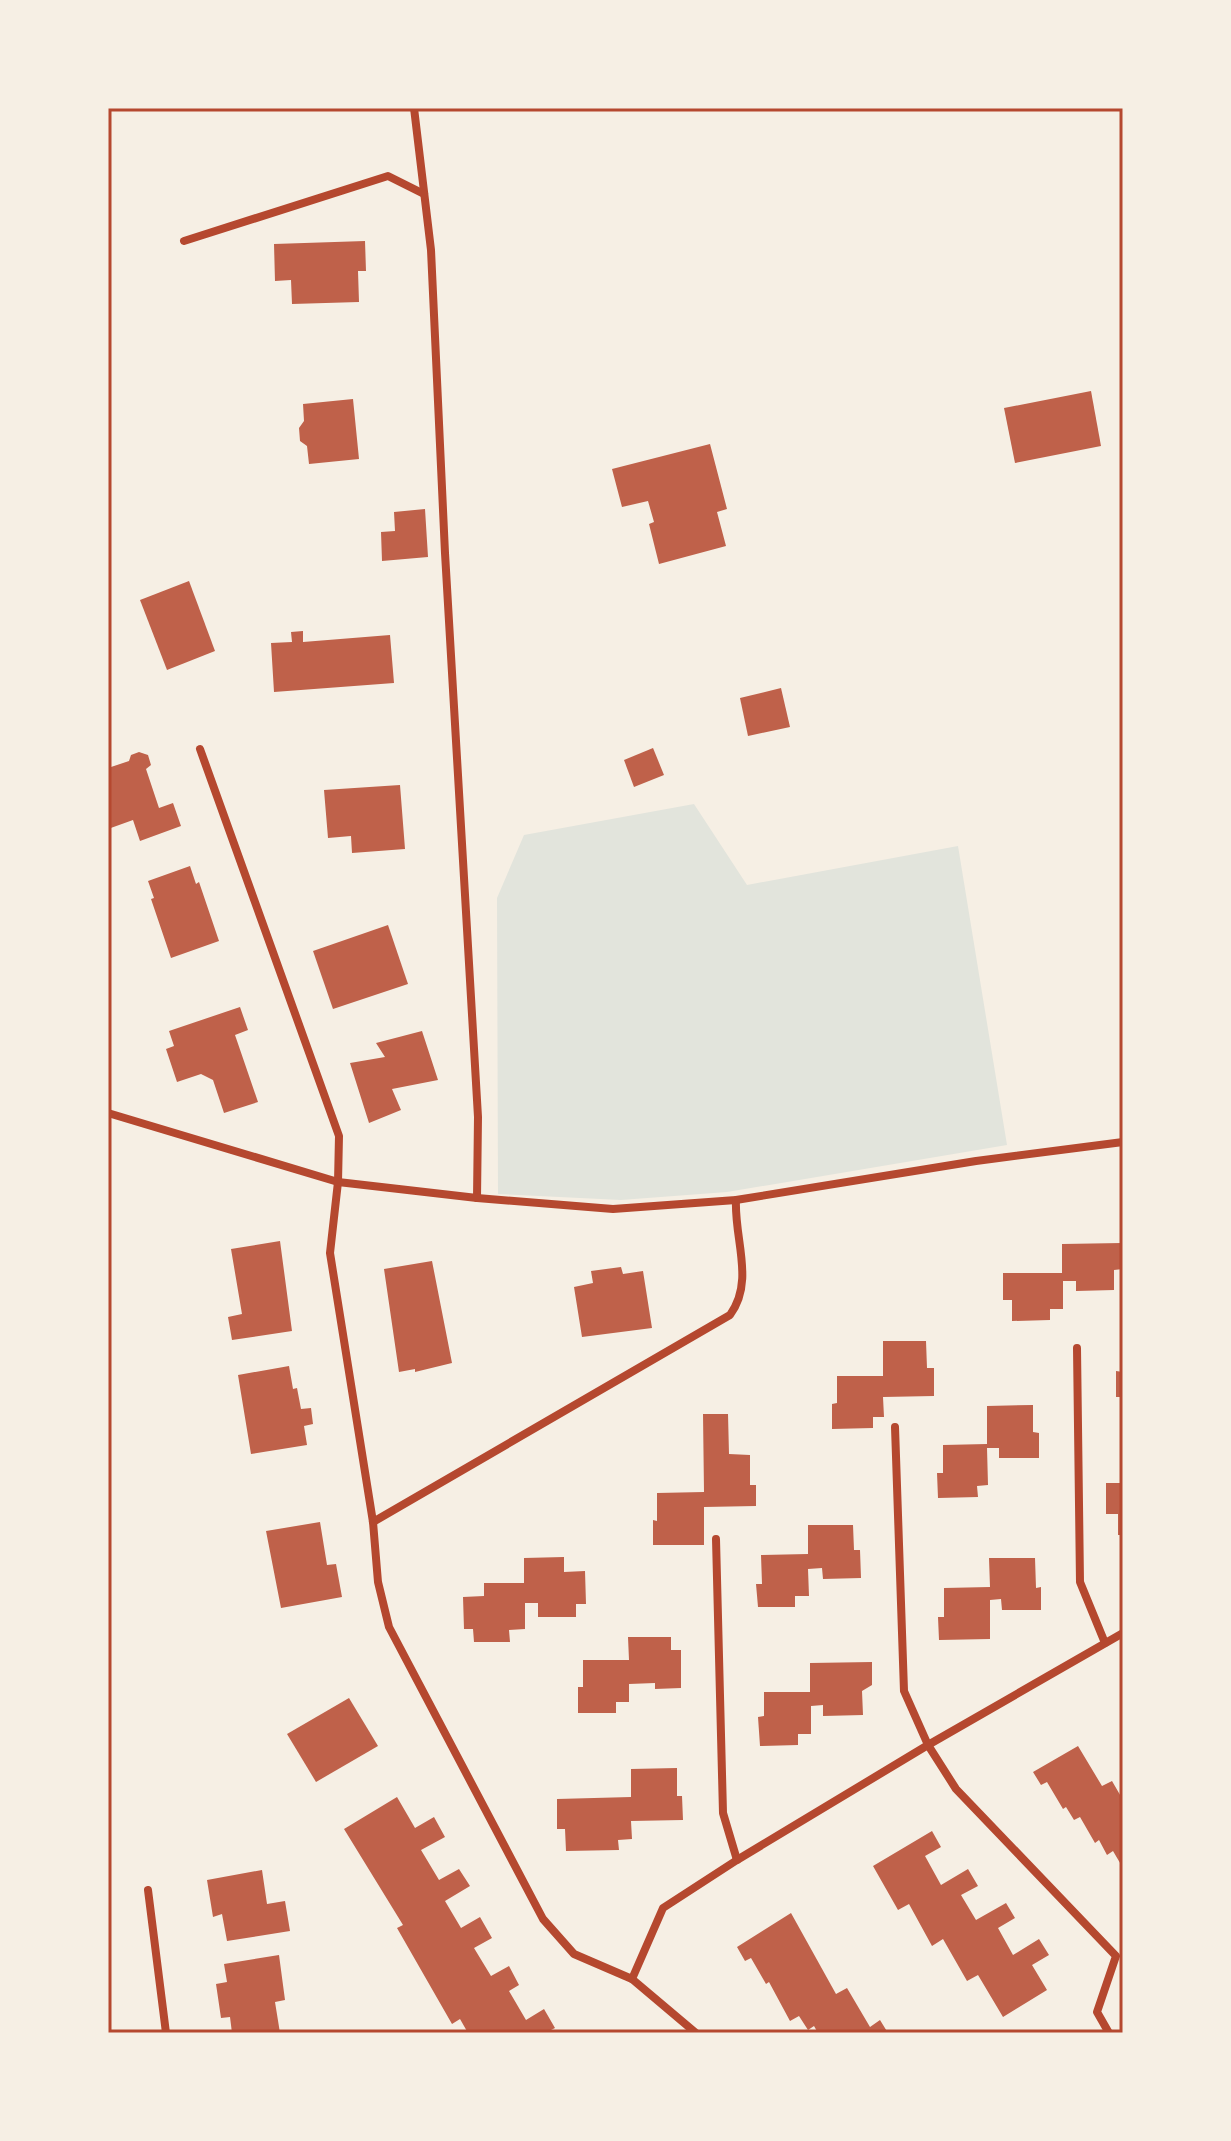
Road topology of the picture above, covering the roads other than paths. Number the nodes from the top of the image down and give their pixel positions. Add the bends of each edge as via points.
1 (414, 108) edge
2 (424, 194) junction
3 (184, 241) dead end
4 (200, 749) dead end
5 (108, 1113) edge
6 (1123, 1142) edge
7 (338, 1182) junction
8 (477, 1198) junction
9 (736, 1200) junction
10 (1077, 1348) dead end
11 (895, 1427) dead end
12 (373, 1522) junction
13 (716, 1539) dead end
14 (1123, 1633) edge
15 (1105, 1643) junction
16 (928, 1745) junction
17 (737, 1860) junction
18 (148, 1890) dead end
19 (632, 1979) junction
20 (166, 2033) edge
21 (696, 2033) edge
22 (1109, 2033) edge

1 - 2 street
2 - 3 street via 388,176
2 - 8 street via 477,1101
4 - 7 street via 339,1136
5 - 7 street
6 - 9 street
7 - 8 street
7 - 12 street via 330,1253
8 - 9 street via 613,1209
9 - 12 street via 744,1283 730,1315
10 - 15 street via 1080,1582
11 - 16 street via 904,1691
12 - 19 street via 378,1582 389,1627 543,1919 574,1954
13 - 17 street via 723,1813
14 - 15 street
15 - 16 street
16 - 17 street
16 - 22 street via 956,1789 1116,1956 1097,2012
17 - 19 street via 663,1908
18 - 20 street
19 - 21 street

